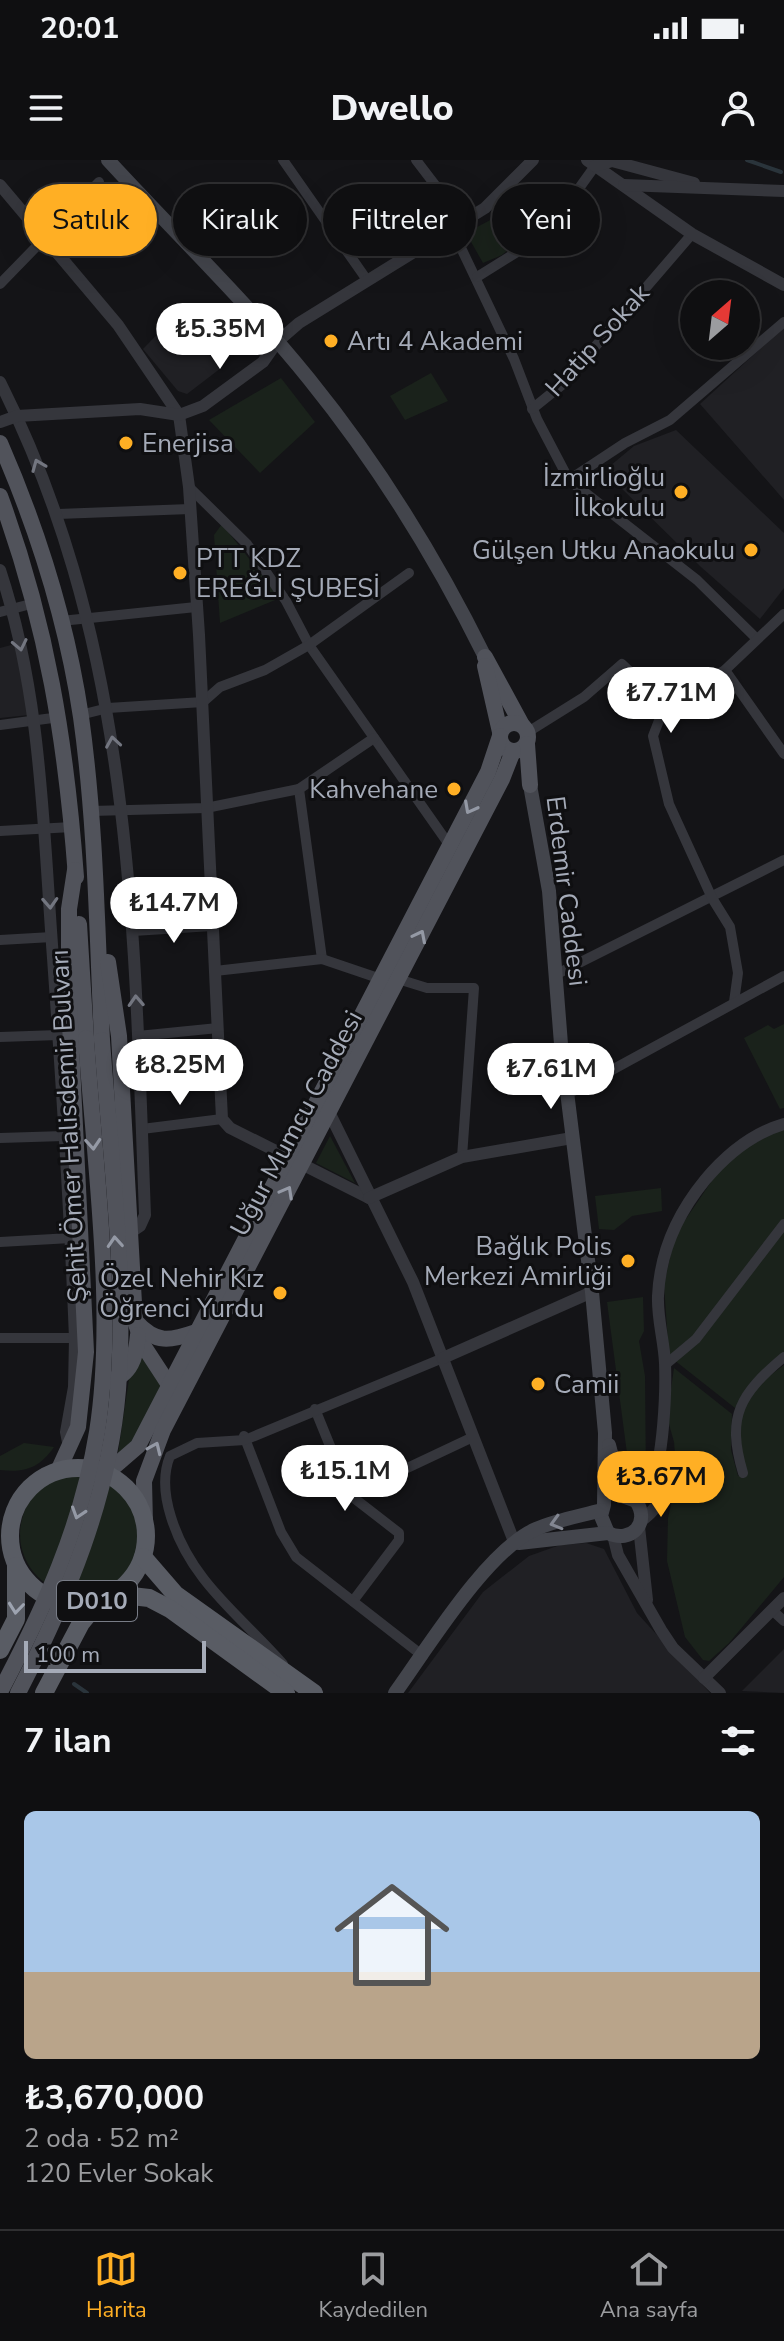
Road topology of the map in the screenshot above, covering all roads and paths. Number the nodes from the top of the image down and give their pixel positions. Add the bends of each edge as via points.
1 (108, 160) edge
2 (283, 160) edge
3 (416, 160) edge
4 (533, 160) edge
5 (591, 163) edge
6 (434, 184) edge
7 (0, 185) edge
8 (624, 185) junction
9 (705, 186) junction
10 (784, 191) edge
11 (24, 214) edge
12 (476, 214) edge
13 (692, 234) junction
14 (27, 256) edge
15 (59, 256) edge
16 (407, 256) edge
17 (466, 256) edge
18 (477, 277) junction
19 (367, 280) junction
20 (0, 284) edge
21 (784, 285) edge
22 (784, 322) edge
23 (277, 342) junction
24 (0, 382) edge
25 (532, 409) junction
26 (179, 415) junction
27 (17, 416) junction
28 (0, 422) edge
29 (0, 443) edge
30 (569, 480) junction
31 (189, 487) junction
32 (0, 496) edge
33 (190, 509) junction
34 (58, 514) junction
35 (0, 570) edge
36 (409, 573) dead end
37 (35, 603) junction
38 (196, 607) junction
39 (6, 611) edge
40 (784, 614) edge
41 (86, 616) junction
42 (61, 621) junction
43 (756, 638) junction
44 (309, 645) junction
45 (485, 657) junction
46 (725, 670) junction
47 (203, 702) junction
48 (665, 705) junction
49 (108, 708) junction
50 (80, 715) junction
51 (60, 717) junction
52 (36, 720) junction
53 (0, 725) edge
54 (500, 734) junction
55 (374, 738) junction
56 (521, 741) junction
57 (784, 754) edge
58 (530, 785) joint
59 (299, 789) junction
60 (206, 808) junction
61 (91, 811) junction
62 (124, 811) junction
63 (72, 827) junction
64 (46, 828) junction
65 (0, 831) edge
66 (450, 846) junction
67 (784, 860) edge
68 (94, 866) junction
69 (75, 870) junction
70 (712, 898) junction
71 (212, 926) junction
72 (133, 931) junction
73 (52, 937) junction
74 (0, 940) edge
75 (322, 959) junction
76 (215, 971) junction
77 (555, 975) junction
78 (784, 976) edge
79 (390, 979) junction
80 (734, 1002) junction
81 (218, 1028) junction
82 (59, 1035) junction
83 (138, 1036) junction
84 (0, 1037) edge
85 (94, 1039) junction
86 (568, 1094) junction
87 (329, 1112) junction
88 (222, 1119) junction
89 (784, 1124) edge
90 (142, 1129) junction
91 (64, 1136) junction
92 (0, 1138) edge
93 (572, 1138) junction
94 (286, 1156) junction
95 (462, 1157) junction
96 (303, 1164) junction
97 (369, 1198) junction
98 (784, 1224) edge
99 (131, 1232) junction
100 (71, 1238) junction
101 (0, 1242) edge
102 (592, 1292) junction
103 (137, 1328) junction
104 (196, 1332) junction
105 (0, 1338) edge
106 (81, 1345) junction
107 (784, 1357) edge
108 (443, 1358) junction
109 (665, 1365) junction
110 (169, 1384) junction
111 (178, 1400) junction
112 (315, 1409) junction
113 (605, 1433) junction
114 (244, 1437) junction
115 (473, 1437) junction
116 (658, 1458) junction
117 (58, 1471) junction
118 (97, 1471) junction
119 (743, 1473) dead end
120 (350, 1495) junction
121 (626, 1497) junction
122 (603, 1507) junction
123 (641, 1523) junction
124 (145, 1524) junction
125 (611, 1534) junction
126 (515, 1544) junction
127 (143, 1557) junction
128 (16, 1563) junction
129 (107, 1597) junction
130 (784, 1598) edge
131 (353, 1601) junction
132 (647, 1603) junction
133 (772, 1610) junction
134 (784, 1621) edge
135 (0, 1650) edge
136 (423, 1656) junction
137 (704, 1678) junction
138 (301, 1690) edge
139 (0, 1692) edge
140 (18, 1693) edge
141 (44, 1693) edge
142 (395, 1693) edge
143 (720, 1693) edge

1 - 23 main road, Erdemir Caddesi
2 - 19 street
3 - 6 street
4 - 12 street
5 - 8 street
5 - 9 street via 612,161
5 - 18 street via 557,219
7 - 11 street
8 - 9 street
8 - 13 street
9 - 10 street
13 - 21 street
13 - 25 street, Hatip Sokak via 563,384
14 - 20 street
15 - 26 street via 118,325
16 - 19 street
17 - 18 street
18 - 25 street
19 - 23 street
22 - 30 street via 670,420
23 - 26 street via 263,362 203,406
23 - 45 main road, Erdemir Caddesi via 360,448 458,602
24 - 27 street
25 - 30 street
26 - 27 street via 140,409
26 - 31 street
27 - 28 street
34 -> 27 street
29 - 42 main road, Şehit Ömer Halisdemir Bulvarı via 34,529
30 - 43 street via 697,580
31 - 33 street
31 - 44 street via 247,544
32 - 37 main road, Şehit Ömer Halisdemir Bulvarı
33 - 34 street
33 - 38 street
34 - 41 street
35 - 39 street
36 - 44 street
37 - 39 street
37 - 51 main road, Şehit Ömer Halisdemir Bulvarı
38 - 41 street
38 - 47 street
39 -> 52 street
40 - 43 street
41 - 42 street
41 - 49 street
42 - 50 main road, Şehit Ömer Halisdemir Bulvarı
43 - 46 street
44 - 47 street via 220,687
44 - 55 street
45 - 54 main road, Erdemir Caddesi
45 - 56 main road, Erdemir Caddesi
46 - 48 street
46 - 57 street
47 - 49 street
47 - 60 street
48 - 56 street via 622,664
48 - 70 street via 653,736 655,754 669,804
49 - 50 street
62 -> 49 street
50 - 61 main road, Şehit Ömer Halisdemir Bulvarı
51 - 52 street
51 - 63 main road, Şehit Ömer Halisdemir Bulvarı
52 - 53 street
52 - 64 street
54 - 56 main road, Erdemir Caddesi via 502,745
54 - 56 main road via 510,723
54 -> 66 main road, Uğur Mumcu Caddesi via 488,772
55 - 59 street
55 - 66 street
56 - 58 main road, Erdemir Caddesi
79 -> 56 main road, Uğur Mumcu Caddesi
58 - 77 main road, Erdemir Caddesi via 549,891
59 - 60 street
59 - 75 street
60 - 62 street
60 - 71 street
61 - 62 street
61 - 68 main road, Şehit Ömer Halisdemir Bulvarı
62 - 72 street
63 - 64 street
63 - 69 main road, Şehit Ömer Halisdemir Bulvarı
64 - 65 street
64 -> 73 street
66 - 79 main road, Uğur Mumcu Caddesi
67 - 70 street
68 - 85 main road, Şehit Ömer Halisdemir Bulvarı
68 - 99 main road via 104,904 119,1036
69 - 85 main road, Şehit Ömer Halisdemir Bulvarı
69 - 106 main road, Şehit Ömer Halisdemir Bulvarı via 69,909 69,1003
70 - 77 street
70 - 80 street via 730,927 736,952
71 - 72 street
71 - 76 street
83 -> 72 street
73 - 74 street
73 - 82 street
75 - 76 street
75 - 79 street
76 - 81 street
77 - 86 main road, Erdemir Caddesi
78 - 80 street
79 - 87 main road, Uğur Mumcu Caddesi
79 - 94 main road, Uğur Mumcu Caddesi
79 - 95 street via 427,988 474,988
80 - 86 street
81 - 83 street
81 - 88 street
82 - 84 street
82 - 91 street
83 - 90 street
85 -> 139 main road, Şehit Ömer Halisdemir Bulvarı, bridge via 104,1352 98,1429 62,1561
140 -> 85 main road, Şehit Ömer Halisdemir Bulvarı, bridge via 77,1570 100,1493 118,1392 119,1299
86 - 93 main road, Erdemir Caddesi
87 - 96 main road, Uğur Mumcu Caddesi
87 - 97 street
88 - 90 street
88 - 94 street
89 - 109 street via 745,1142 716,1167 674,1226 658,1297
90 - 99 street via 145,1219
91 - 92 street
91 - 100 street
93 - 95 street
93 - 102 main road, Erdemir Caddesi
94 - 96 street
94 - 104 main road, Uğur Mumcu Caddesi
95 - 97 street
96 - 97 street
111 -> 96 main road, Uğur Mumcu Caddesi
97 - 108 street via 413,1282
98 - 109 street via 696,1339
99 - 103 main road
100 - 101 street
100 - 106 street
102 - 108 street
102 - 113 main road, Erdemir Caddesi
103 - 104 main road via 170,1341
103 - 106 main road via 129,1368 111,1382 93,1372
103 - 110 main road
104 - 110 main road, Uğur Mumcu Caddesi
105 - 106 street
106 - 117 main road, Şehit Ömer Halisdemir Bulvarı via 78,1427
107 - 119 street via 745,1395 736,1413 734,1444
108 - 112 street
108 - 115 street
109 - 116 street
110 - 111 main road
110 - 118 main road, Uğur Mumcu Caddesi via 138,1446 116,1465
124 -> 111 main road, Uğur Mumcu Caddesi via 149,1462
112 - 114 street
112 - 120 street
113 - 121 main road, Erdemir Caddesi
113 - 122 main road, Erdemir Caddesi
114 - 131 street via 296,1557
114 - 138 street via 197,1443 170,1456 165,1491 169,1512 192,1567
115 - 120 street
115 - 126 street
116 - 121 street via 650,1484
116 - 123 street via 662,1497
117 - 118 highway
117 - 128 highway via 35,1483 15,1511 10,1544
118 - 124 highway via 128,1490
120 - 131 street via 399,1533
121 - 122 main road
121 - 123 main road via 640,1507
122 - 125 main road via 601,1522
122 -> 126 main road via 535,1530
123 - 125 main road via 625,1537
123 - 132 street
124 - 127 highway, D010
125 - 126 main road
125 - 132 street
126 - 136 main road via 494,1562
127 - 129 highway, D010 via 136,1572
127 - 138 highway, D010 via 175,1594
128 - 129 highway, D010 via 41,1593 80,1604
128 -> 135 highway via 16,1619
129 - 138 highway, D010 via 149,1598
129 - 141 highway, D010 via 81,1623
130 - 133 street
131 - 136 street
132 - 137 street via 673,1648
133 - 134 street
133 - 137 street
136 - 142 main road
137 - 143 street

